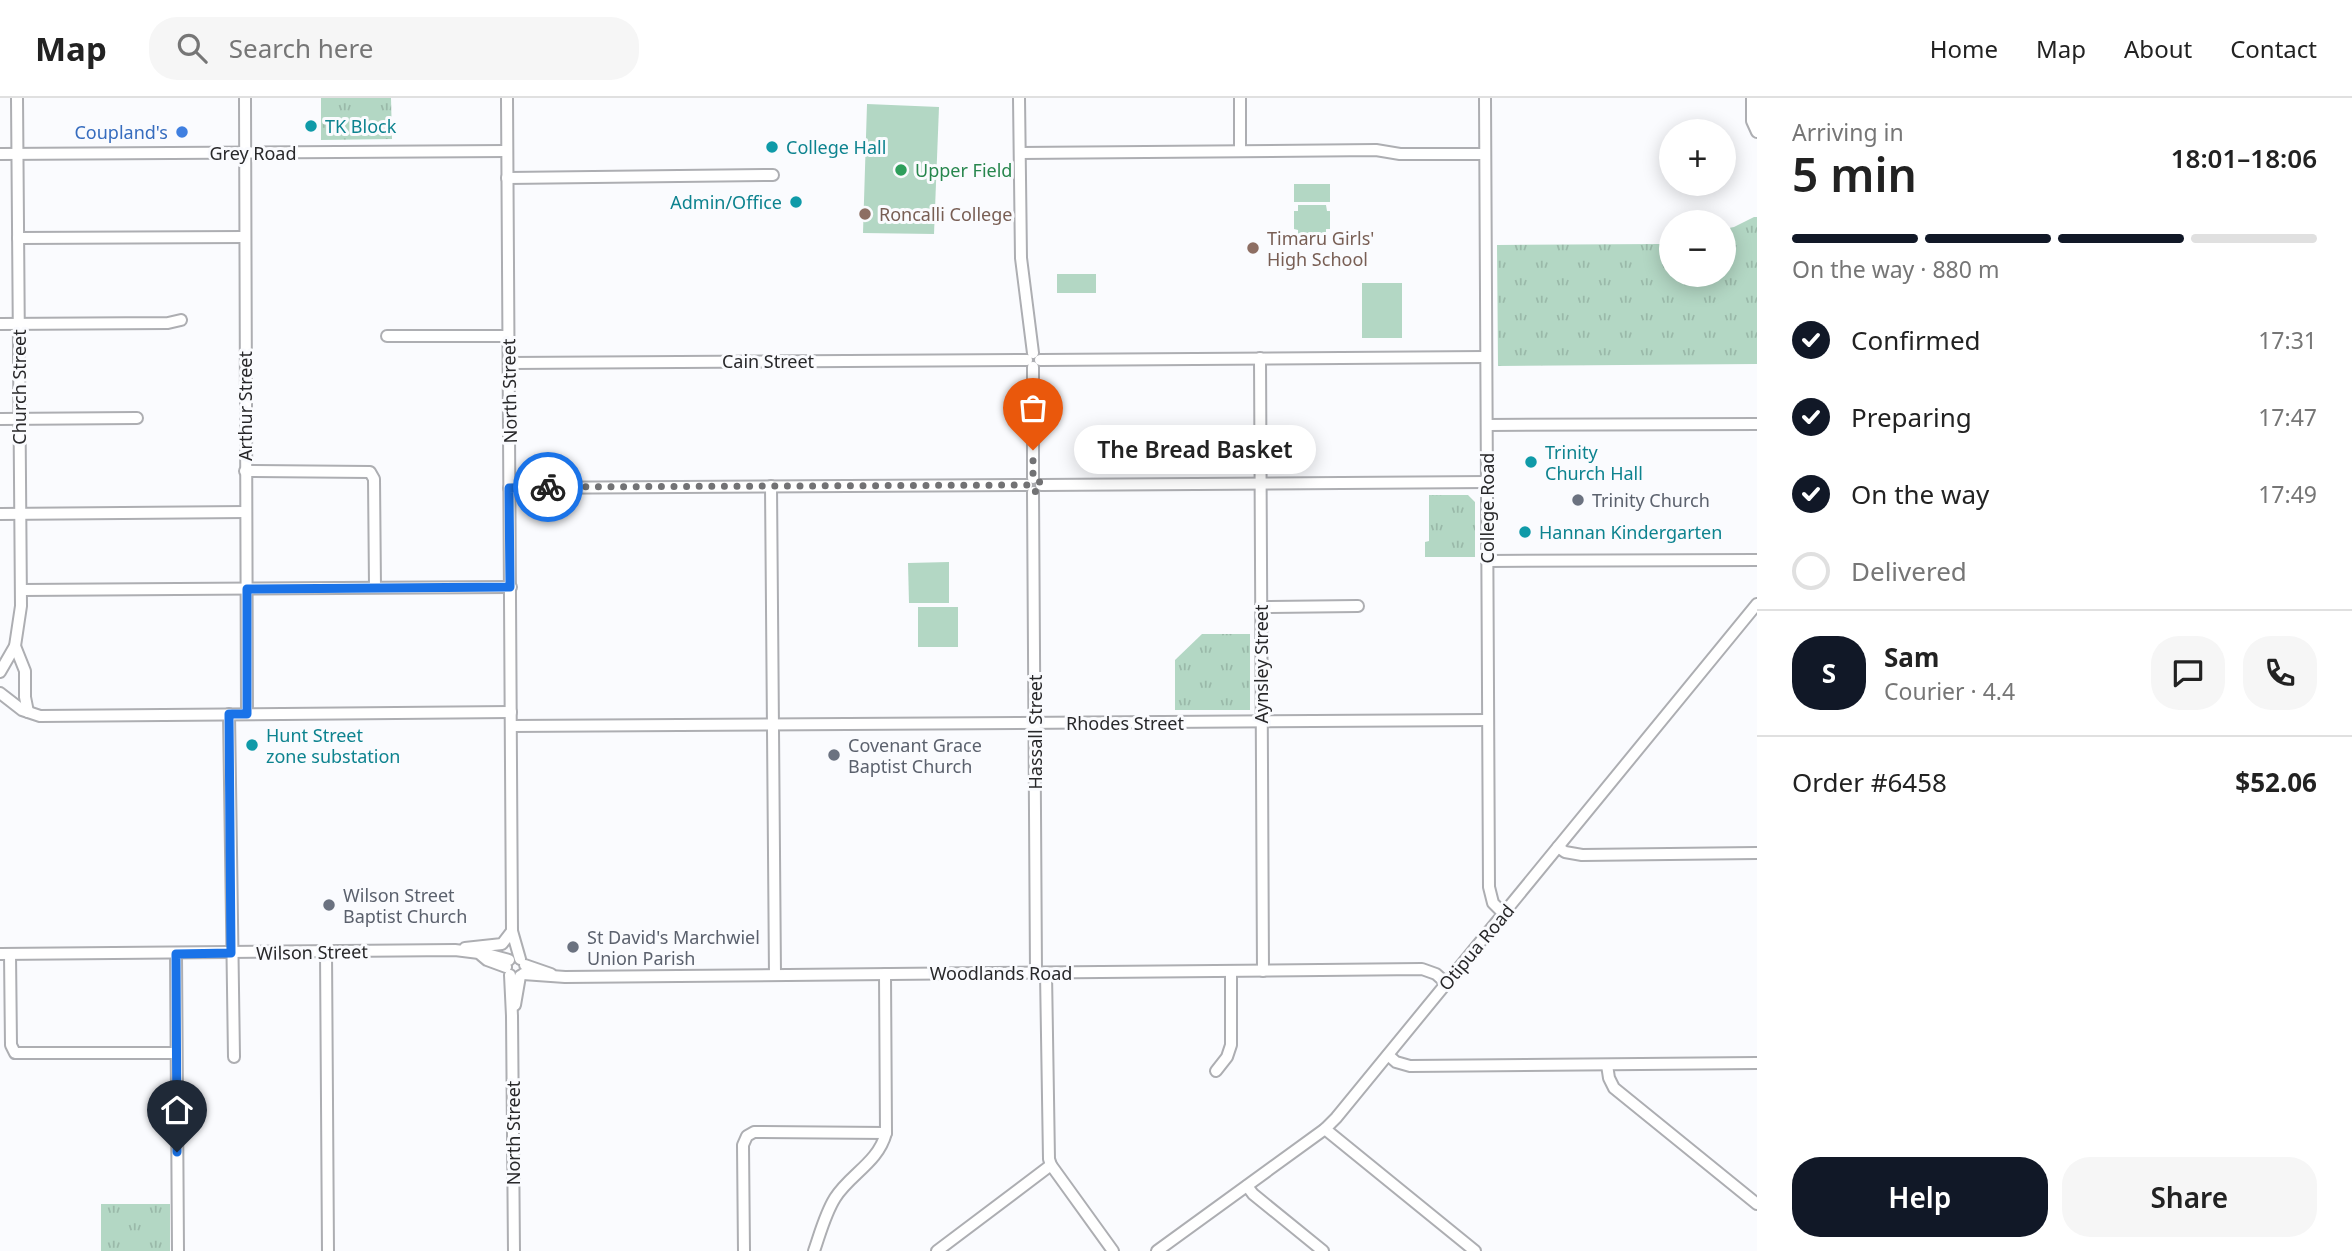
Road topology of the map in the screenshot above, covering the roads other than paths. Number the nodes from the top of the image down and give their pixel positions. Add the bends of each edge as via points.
1 (17, 98) edge
2 (245, 98) edge
3 (507, 98) edge
4 (1020, 98) edge
5 (1240, 98) edge
6 (1485, 98) edge
7 (1752, 98) edge
8 (1757, 132) edge
9 (507, 151) junction
10 (1240, 151) junction
11 (244, 153) junction
12 (1020, 153) junction
13 (0, 154) edge
14 (18, 154) junction
15 (1485, 154) junction
16 (773, 175) dead end
17 (507, 178) junction
18 (245, 237) junction
19 (18, 238) junction
20 (181, 320) dead end
21 (0, 324) edge
22 (19, 324) junction
23 (387, 336) dead end
24 (508, 336) junction
25 (1486, 357) junction
26 (1260, 358) junction
27 (1033, 360) junction
28 (510, 363) junction
29 (137, 418) dead end
30 (0, 419) edge
31 (20, 419) junction
32 (1757, 424) edge
33 (1486, 425) junction
34 (246, 471) junction
35 (1487, 482) junction
36 (1261, 484) junction
37 (1034, 485) junction
38 (771, 486) junction
39 (509, 488) junction
40 (246, 512) junction
41 (0, 514) edge
42 (20, 514) junction
43 (1757, 560) edge
44 (1487, 561) junction
45 (375, 587) junction
46 (510, 587) junction
47 (247, 589) junction
48 (21, 590) junction
49 (1757, 604) edge
50 (1261, 607) junction
51 (1358, 607) dead end
52 (15, 646) junction
53 (0, 672) edge
54 (0, 693) edge
55 (28, 712) junction
56 (511, 712) junction
57 (229, 714) junction
58 (247, 714) junction
59 (1488, 720) junction
60 (1035, 723) junction
61 (1262, 723) junction
62 (774, 725) junction
63 (511, 726) junction
64 (1558, 847) junction
65 (1757, 853) edge
66 (1503, 913) junction
67 (512, 934) junction
68 (455, 950) junction
69 (326, 952) junction
70 (231, 953) junction
71 (5, 954) edge
72 (176, 954) junction
73 (515, 967) junction
74 (1231, 971) junction
75 (1263, 971) junction
76 (1041, 973) junction
77 (885, 974) junction
78 (775, 975) junction
79 (1446, 983) junction
80 (176, 1053) junction
81 (1388, 1055) junction
82 (233, 1057) dead end
83 (1757, 1063) edge
84 (1607, 1065) junction
85 (1216, 1071) dead end
86 (1325, 1129) junction
87 (886, 1132) junction
88 (1051, 1165) junction
89 (1247, 1186) junction
90 (1757, 1204) edge
91 (1161, 1250) edge
92 (178, 1251) edge
93 (328, 1251) edge
94 (514, 1251) edge
95 (744, 1251) edge
96 (814, 1251) edge
97 (937, 1251) edge
98 (1113, 1251) edge
99 (1323, 1251) edge
100 (1475, 1251) edge

1 - 14 street, Church Street
2 - 11 street, Arthur Street
3 - 9 street, North Street
4 - 12 street, Hassall Street
5 - 10 street
6 - 15 street, College Road
7 - 8 street
9 - 11 street, Grey Road
9 - 17 street, North Street
10 - 12 street
10 - 15 street
11 - 14 street, Grey Road
11 - 18 street, Arthur Street
12 - 27 street, Hassall Street via 1021,258
13 - 14 street, Grey Road
14 - 19 street, Church Street
15 - 25 street, College Road
16 - 17 street
17 - 24 street, North Street
18 - 19 street
18 - 34 street, Arthur Street
19 - 22 street, Church Street
20 - 22 street
21 - 22 street
22 - 31 street, Church Street
23 - 24 street
24 - 28 street, North Street
25 - 26 street, Cain Street
25 - 33 street, College Road
26 - 27 street, Cain Street
26 - 36 street, Aynsley Street
27 - 28 street, Cain Street
27 - 37 street, Hassall Street
28 - 39 street, North Street
29 - 31 street
30 - 31 street
31 - 42 street, Church Street
32 - 33 street
33 - 35 street, College Road
34 - 40 street, Arthur Street
34 - 45 street via 370,472 374,479
35 - 36 street
35 - 44 street, College Road
36 - 37 street
36 - 50 street, Aynsley Street
37 - 38 street
37 - 60 street, Hassall Street
38 - 39 street
38 - 62 street
39 - 46 street, North Street
40 - 42 street
40 - 47 street, Arthur Street
41 - 42 street
42 - 48 street, Church Street
43 - 44 street
44 - 59 street, College Road
45 - 46 street
45 - 47 street
46 - 56 street, North Street
47 - 48 street
47 - 58 street, Arthur Street
48 - 52 street, Church Street
49 - 64 street, Otipua Road
50 - 51 street
50 - 61 street, Aynsley Street
52 - 53 street, Church Street
52 - 55 street via 25,671
54 - 55 street
55 - 57 street via 40,716
56 - 58 street
56 - 63 street, North Street
57 - 58 street
57 - 70 street
59 - 61 street, Rhodes Street
59 - 66 street, College Road via 1490,896
60 - 61 street, Rhodes Street
60 - 62 street, Rhodes Street
60 - 76 street, Hassall Street
61 - 75 street, Aynsley Street
62 - 63 street, Rhodes Street
62 - 78 street
63 - 67 street, North Street
64 - 65 street via 1582,855
64 - 66 street, Otipua Road
66 - 79 street, Otipua Road
67 - 68 street, Wilson Street via 500,944
67 - 73 street, North Street
68 - 69 street, Wilson Street
68 - 73 street, Wilson Street
69 - 70 street, Wilson Street
69 - 93 street
70 - 72 street, Wilson Street
70 - 82 street
71 - 72 street, Wilson Street
71 - 80 street via 15,1053
72 - 80 street
73 - 78 street, Woodlands Road via 553,976
73 - 94 street, North Street
74 - 75 street, Woodlands Road
74 - 76 street, Woodlands Road
74 - 85 street via 1231,1045
75 - 79 street, Woodlands Road via 1422,969
76 - 77 street, Woodlands Road
76 - 88 street, Hassall Street
77 - 78 street, Woodlands Road
77 - 87 street
79 - 81 street, Otipua Road
80 - 92 street
81 - 84 street via 1410,1066
81 - 86 street, Otipua Road
83 - 84 street
84 - 90 street via 1614,1088
86 - 89 street, Otipua Road
86 - 100 street
87 - 95 street via 754,1132 747,1136 743,1144
87 - 96 street via 874,1157 835,1198
88 - 97 street
88 - 98 street
89 - 91 street, Otipua Road
89 - 99 street

